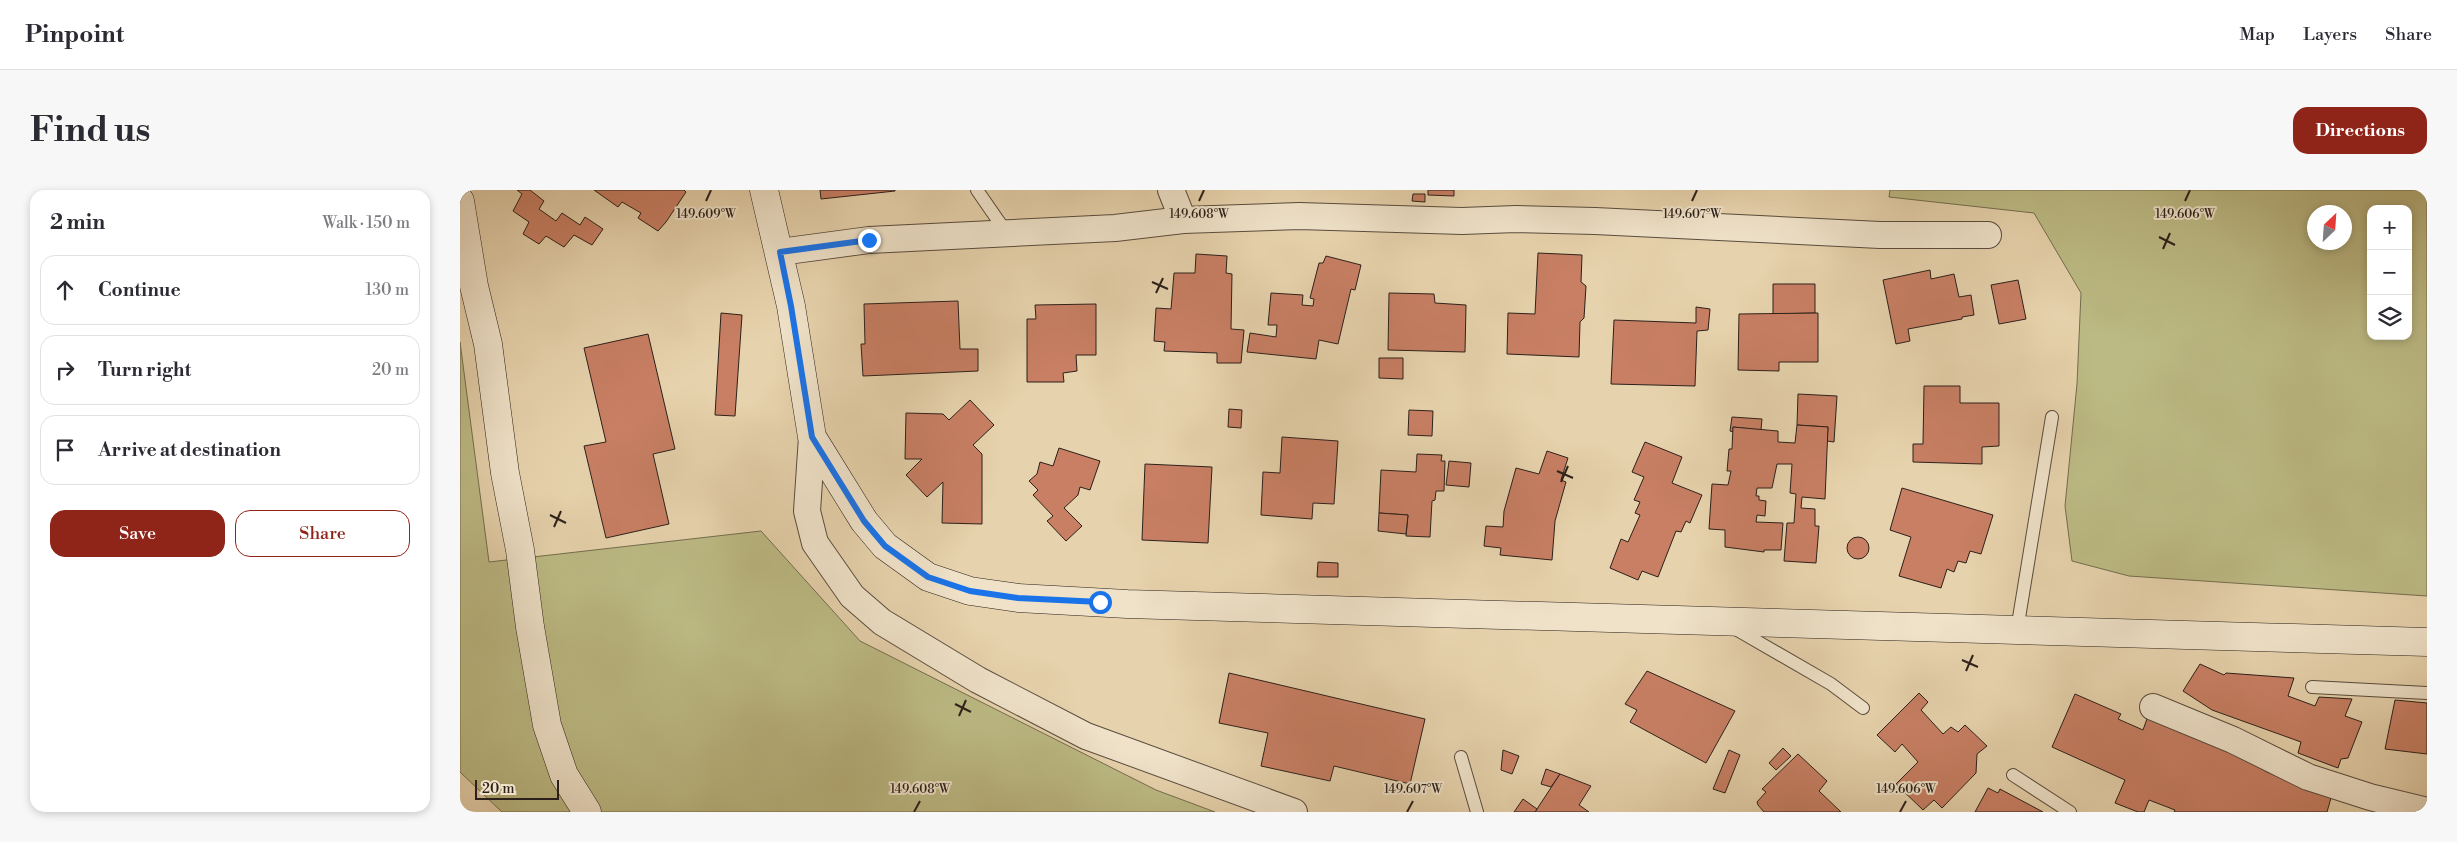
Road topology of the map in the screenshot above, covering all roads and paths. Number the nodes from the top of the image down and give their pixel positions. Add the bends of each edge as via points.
1 (764, 190) edge
2 (977, 190) edge
3 (1171, 190) edge
4 (460, 201) edge
5 (1183, 220) junction
6 (1006, 232) junction
7 (1988, 235) dead end
8 (780, 252) junction
9 (2052, 417) dead end
10 (812, 437) junction
11 (1721, 621) junction
12 (2017, 630) junction
13 (2427, 642) edge
14 (2312, 687) dead end
15 (2427, 693) edge
16 (2153, 707) dead end
17 (1863, 708) dead end
18 (1461, 757) dead end
19 (2013, 775) dead end
20 (2427, 811) edge
21 (587, 812) edge
22 (1294, 812) edge
23 (1477, 812) edge
24 (2070, 812) edge

1 - 8 main road
2 - 6 lane
3 - 5 street
4 - 21 main road via 474,286 488,344 505,473 547,725 564,775
5 - 6 street via 1115,228
5 - 7 street via 1299,216 1462,222 1516,220 1880,235
6 - 8 street via 869,240
8 - 10 main road
9 - 12 lane
10 - 11 main road via 864,521 885,546 928,577 981,593 1127,604
10 - 22 street via 807,511 815,543 852,596 882,622 978,680 1086,736
11 - 12 main road
11 - 17 lane via 1831,684
12 - 13 main road
14 - 15 lane
16 - 20 street via 2233,740 2308,777
18 - 23 lane
19 - 24 lane

